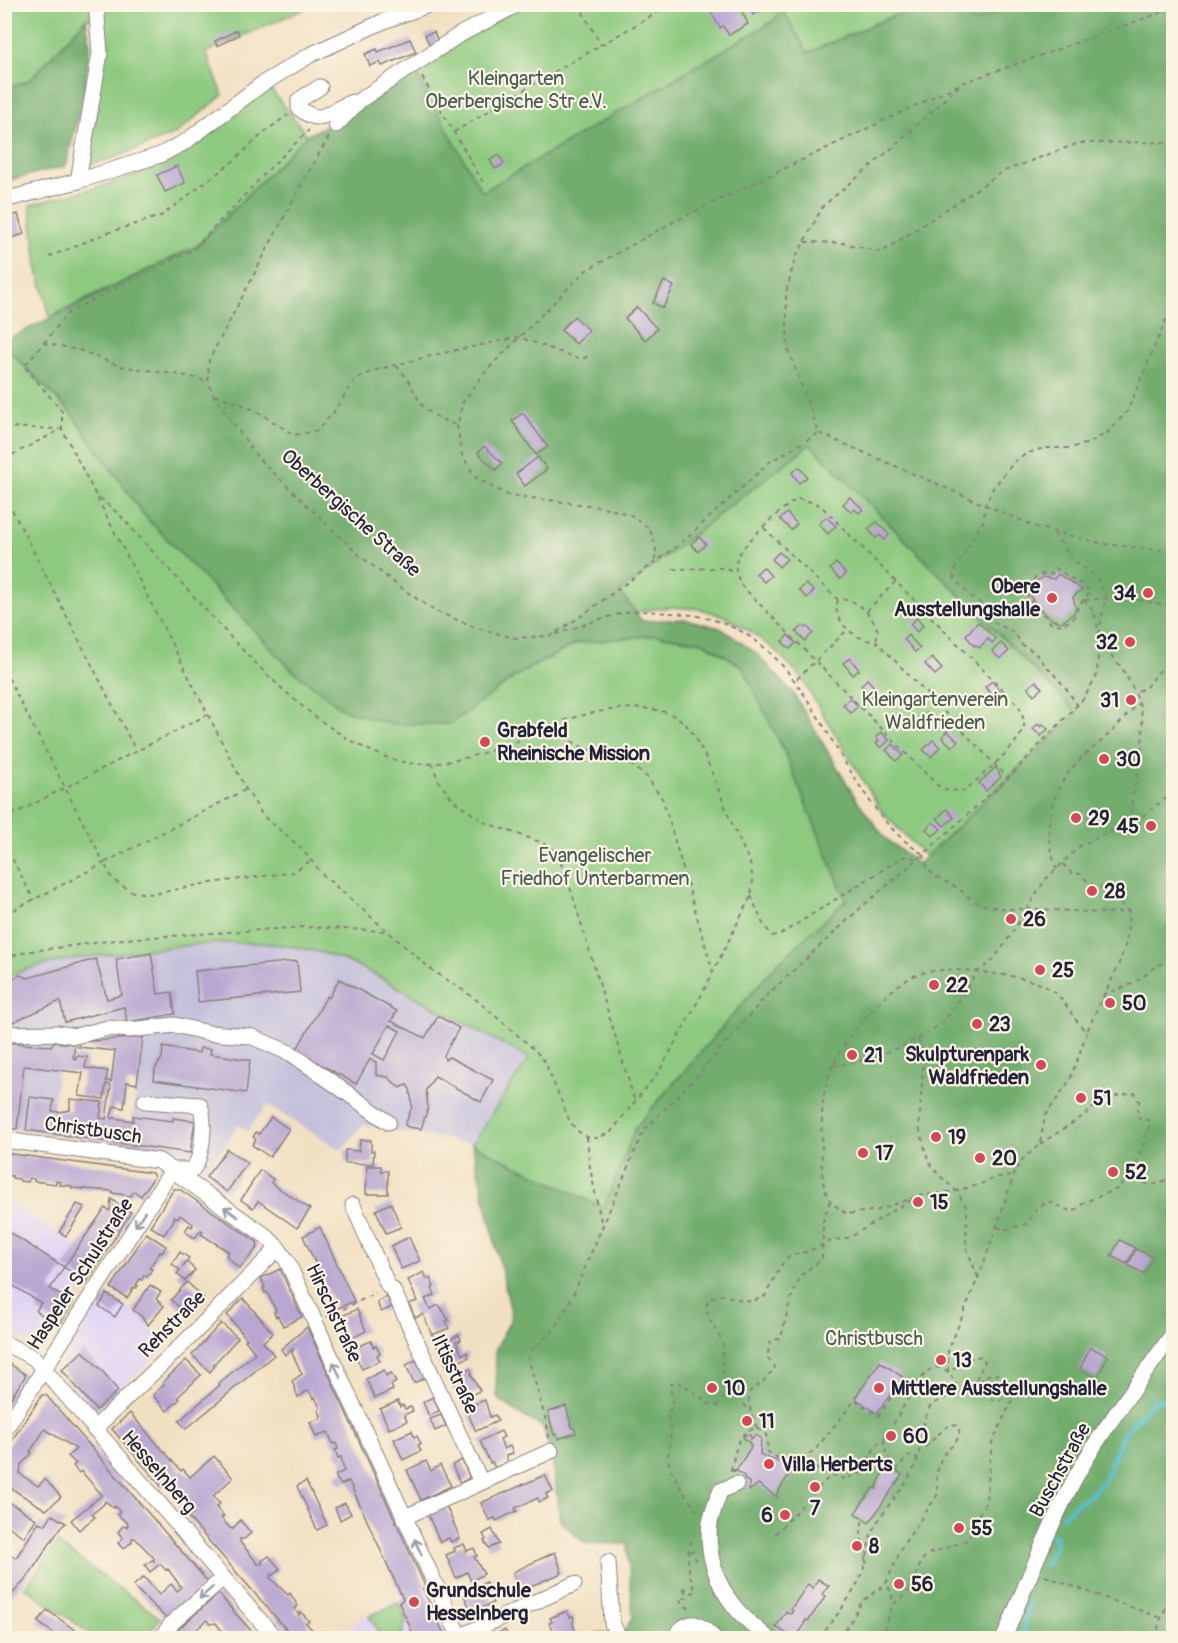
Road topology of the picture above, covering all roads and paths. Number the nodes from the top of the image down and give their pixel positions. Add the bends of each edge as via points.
1 (96, 4) edge
2 (431, 4) edge
3 (518, 4) edge
4 (578, 4) edge
5 (672, 4) edge
6 (1173, 8) edge
7 (601, 45) junction
8 (421, 75) dead end
9 (960, 84) junction
10 (320, 87) dead end
11 (360, 100) junction
12 (299, 108) junction
13 (316, 117) junction
14 (336, 125) joint
15 (454, 132) junction
16 (1173, 142) edge
17 (78, 181) junction
18 (484, 184) dead end
19 (4, 200) edge
20 (804, 242) junction
21 (49, 257) dead end
22 (1173, 302) edge
23 (519, 338) junction
24 (44, 343) junction
25 (588, 355) dead end
26 (396, 366) junction
27 (208, 382) junction
28 (214, 396) junction
29 (4, 426) edge
30 (457, 426) junction
31 (62, 429) junction
32 (819, 433) junction
33 (4, 459) edge
34 (93, 492) junction
35 (4, 494) edge
36 (985, 505) junction
37 (764, 528) junction
38 (1053, 532) junction
39 (1173, 552) edge
40 (656, 561) junction
41 (673, 569) dead end
42 (735, 572) junction
43 (896, 581) junction
44 (1106, 597) junction
45 (838, 600) junction
46 (1084, 600) junction
47 (1173, 607) edge
48 (866, 612) junction
49 (848, 628) junction
50 (1099, 633) junction
51 (550, 636) junction
52 (876, 641) junction
53 (1173, 654) edge
54 (815, 661) junction
55 (4, 670) edge
56 (796, 680) junction
57 (1136, 692) junction
58 (1140, 702) junction
59 (1078, 706) junction
60 (207, 714) junction
61 (550, 725) junction
62 (136, 751) junction
63 (432, 762) junction
64 (994, 763) junction
65 (1008, 778) junction
66 (64, 788) junction
67 (246, 789) junction
68 (1173, 792) edge
69 (4, 819) edge
70 (1130, 822) junction
71 (4, 843) edge
72 (924, 854) junction
73 (919, 859) junction
74 (309, 861) junction
75 (104, 863) junction
76 (1063, 864) junction
77 (1057, 869) junction
78 (751, 896) junction
79 (34, 900) junction
80 (1028, 909) junction
81 (1130, 911) junction
82 (4, 915) edge
83 (387, 931) junction
84 (1173, 956) edge
85 (4, 958) edge
86 (1167, 963) junction
87 (977, 972) junction
88 (713, 974) junction
89 (1173, 992) edge
90 (1103, 994) junction
91 (1087, 1032) junction
92 (4, 1034) edge
93 (918, 1039) junction
94 (833, 1065) junction
95 (145, 1101) dead end
96 (635, 1102) junction
97 (388, 1122) dead end
98 (587, 1137) junction
99 (4, 1140) edge
100 (1040, 1144) junction
101 (172, 1170) junction
102 (1136, 1170) junction
103 (1173, 1173) edge
104 (1014, 1176) junction
105 (956, 1191) junction
106 (918, 1196) junction
107 (830, 1201) junction
108 (353, 1205) dead end
109 (602, 1226) junction
110 (997, 1227) junction
111 (822, 1244) junction
112 (278, 1248) junction
113 (978, 1277) junction
114 (389, 1286) junction
115 (332, 1314) dead end
116 (1173, 1332) edge
117 (4, 1342) edge
118 (44, 1370) junction
119 (948, 1372) junction
120 (727, 1386) junction
121 (914, 1392) junction
122 (752, 1414) junction
123 (756, 1428) junction
124 (94, 1429) junction
125 (4, 1431) edge
126 (884, 1440) junction
127 (921, 1446) junction
128 (550, 1451) joint
129 (801, 1458) junction
130 (918, 1458) junction
131 (832, 1474) junction
132 (481, 1482) junction
133 (736, 1484) joint
134 (700, 1515) dead end
135 (405, 1517) junction
136 (863, 1519) dead end
137 (696, 1532) dead end
138 (775, 1534) dead end
139 (608, 1562) dead end
140 (866, 1564) junction
141 (223, 1578) junction
142 (1029, 1578) junction
143 (574, 1584) dead end
144 (877, 1590) junction
145 (1173, 1592) edge
146 (892, 1606) junction
147 (690, 1614) dead end
148 (1161, 1618) junction
149 (885, 1628) junction
150 (161, 1638) edge
151 (275, 1638) edge
152 (460, 1638) edge
153 (620, 1638) edge
154 (677, 1638) edge
155 (714, 1638) edge
156 (768, 1638) edge
157 (820, 1638) edge
158 (841, 1638) edge
159 (882, 1638) edge
160 (893, 1638) edge
161 (1004, 1638) edge
162 (1155, 1638) edge

1 - 17 street via 100,53
2 - 17 street via 310,55 262,84 185,142 160,155
3 - 11 street via 459,35
4 - 7 path
5 - 7 path
6 - 9 path
7 - 15 path
8 - 15 path
9 - 20 path via 823,206
9 - 23 path via 675,221 585,271
10 - 12 street via 299,100
11 - 13 street
11 - 14 street
12 - 13 street
12 - 21 path via 161,216
13 - 24 path via 308,132 194,249 69,312
14 - 27 path via 209,360
15 - 18 path
16 - 20 path via 1079,143 1004,171 882,252 843,243
17 - 19 street
20 - 32 path via 786,293 788,349
22 - 36 path via 1127,412 1107,433 1089,443 1044,448 1015,461
23 - 25 path via 576,358
23 - 26 path
23 - 30 path via 486,371 463,402
24 - 27 path via 79,350 120,366
24 - 31 path via 24,366 62,411
26 - 28 path via 355,379 316,431 294,435 248,408
26 - 30 path via 424,407
27 - 28 path, Oberbergische Straße
28 - 51 path, Oberbergische Straße via 258,458 359,555 396,584 433,610 477,628 514,638
29 - 31 path
30 - 40 path via 462,455 476,478 508,495 603,507 631,515 650,529
31 - 33 path
31 - 34 path
32 - 36 path
32 - 40 path, Oberbergische Straße via 771,461 679,545
34 - 60 path
34 - 63 path via 120,515 273,682 344,736 372,752 405,762
35 - 62 path
36 - 38 path
36 - 59 path via 984,520 953,576 982,604 993,622 1015,634 1022,645 1033,651
37 - 42 path via 741,550
37 - 43 path via 789,503 798,499 816,503
37 - 45 path
38 - 39 path via 1105,544
38 - 44 path via 1071,558 1097,578
40 - 51 path, Oberbergische Straße
41 - 42 path via 722,568
42 - 54 path via 742,586
43 - 48 path
43 - 64 path via 1019,706 1022,732
44 - 46 path
44 - 47 path
44 - 50 path
45 - 48 path via 854,602
45 - 49 path via 839,619
46 - 46 path via 1091,591 1055,568 1052,574 1032,580 1028,592 1031,603 1056,625 1073,619
46 - 50 path via 1094,612
48 - 52 path via 878,631
49 - 52 path via 863,640
49 - 54 path
50 - 57 path
50 - 59 path via 1097,675
51 - 56 path via 631,612 692,613 719,620 755,640
52 - 64 path
53 - 57 path via 1145,688
54 - 56 path
54 - 64 path via 937,785 963,791
55 - 66 path
56 - 72 path via 868,801 909,845
57 - 58 path
58 - 70 path via 1143,748
58 - 77 path via 1074,766 1055,794 1050,807 1049,839
59 - 65 path
60 - 62 path
60 - 67 path
61 - 63 path via 473,755
61 - 78 path via 632,707 656,708 676,716 700,746 750,863
61 - 88 path via 582,747 631,765 647,777 663,800
62 - 66 path
63 - 96 path via 439,782 454,801 484,822 543,843 557,853
64 - 65 path
65 - 72 path
66 - 69 path
66 - 75 path
67 - 74 path via 263,816 299,846
67 - 75 path
68 - 70 path
70 - 76 path via 1092,838
71 - 79 path
72 - 73 path
72 - 80 path via 926,866 934,876 975,902
73 - 78 path via 903,857 772,936
73 - 109 path via 766,996 698,1076 644,1130
74 - 75 path via 294,872 154,894 133,892 113,880
74 - 83 path
75 - 79 path
76 - 77 path
76 - 81 path via 1071,873 1081,874 1088,885 1111,892
77 - 80 path via 1045,880
78 - 88 path
79 - 82 path
80 - 81 path via 1099,914
80 - 87 path via 991,962
81 - 90 path via 1125,947
83 - 85 path via 305,927 123,939
83 - 98 path via 535,1050 545,1062 570,1122
84 - 86 path
86 - 89 path via 1172,968 1167,987
86 - 90 path via 1158,963 1137,981
87 - 91 path via 1016,977 1048,988 1061,998
87 - 93 path via 947,1017
87 - 94 path via 949,968 918,975 904,983 858,1026
88 - 96 path via 660,1070
90 - 91 path
91 - 100 path via 1070,1080 1045,1116
92 - 97 street via 57,1032 75,1036 108,1028 176,1025 209,1033 250,1036 292,1054
93 - 94 path via 883,1055
93 - 105 path via 924,1054 919,1127 928,1160
94 - 107 path via 823,1098 821,1123 824,1188
95 - 101 street via 200,1105 204,1116 197,1163 192,1170
96 - 98 path via 610,1132 597,1138
98 - 109 path
99 - 101 street, Christbusch via 159,1161
100 - 102 path via 1105,1098 1135,1093 1139,1101 1137,1116 1150,1124
100 - 104 path via 1021,1161
112 -> 101 street, Hirschstraße
101 -> 118 street, Haspeler Schulstraße
102 - 103 path via 1142,1182 1155,1185
102 - 110 path via 1128,1173 1119,1188 1085,1202 1074,1212 1047,1202 1026,1224 1004,1230
104 - 105 path via 998,1176
104 - 110 path
105 - 106 path
105 - 113 path via 967,1211 966,1247
106 - 107 path via 879,1210 846,1214
106 - 111 path via 851,1237
107 - 111 path via 823,1222
108 - 114 street, Iltisstraße
109 - 128 path via 555,1329 528,1358 547,1424
110 - 113 path
111 - 120 path via 790,1255 765,1296 748,1302 718,1296 707,1303 708,1320 723,1345
111 - 122 path via 822,1259 801,1275 790,1301 782,1338 771,1341 767,1357 775,1367 750,1391
112 - 124 street, Rehstraße
135 -> 112 street, Hirschstraße
113 - 119 path via 948,1351
114 - 115 path
114 - 132 street, Iltisstraße
116 - 142 street, Buschstraße via 1074,1480
117 - 118 street, Hesselnberg via 34,1358
118 - 124 street, Hesselnberg
118 - 125 street, Haspeler Schulstraße
119 - 121 path via 932,1369
119 - 127 path via 956,1384 955,1391 931,1407
119 - 146 path via 981,1356 985,1361 976,1380 997,1374 992,1398 995,1402 1013,1398 992,1443 986,1501 969,1525 969,1538 921,1560 910,1590
120 - 122 path via 738,1382 740,1399
120 - 134 path via 717,1406 676,1382 670,1388 670,1468
121 - 126 path
121 - 129 path via 901,1383 878,1416 855,1400 815,1450
122 - 123 path
123 - 129 path via 766,1434 768,1452 780,1460
123 - 133 path via 741,1435 730,1471
124 - 141 street, Hesselnberg
126 - 130 path via 895,1470 911,1455
126 - 131 path via 861,1473 845,1479
127 - 130 path
127 - 144 path via 952,1424 958,1426 957,1440 941,1457 935,1478 938,1494 903,1545 886,1583
128 - 132 street
129 - 131 path
130 - 140 path via 872,1530
131 - 138 path
132 - 135 street
133 - 156 street via 720,1491 710,1521 709,1545 726,1595
152 -> 135 street, Hirschstraße
136 - 140 path via 859,1530
137 - 147 path via 690,1542 688,1560 689,1577 696,1592 682,1587 688,1597 680,1598
139 - 153 street via 612,1623
140 - 157 path via 851,1596
141 -> 150 street via 172,1623
141 - 151 street, Hesselnberg
142 - 148 path
142 - 161 street, Buschstraße
143 - 152 street, Hirschstraße
144 - 146 path via 889,1588
144 - 158 path via 862,1602
145 - 148 path
146 - 149 path
148 - 162 path
149 - 159 path
149 - 160 path
154 - 155 street via 678,1632 689,1624 698,1624

